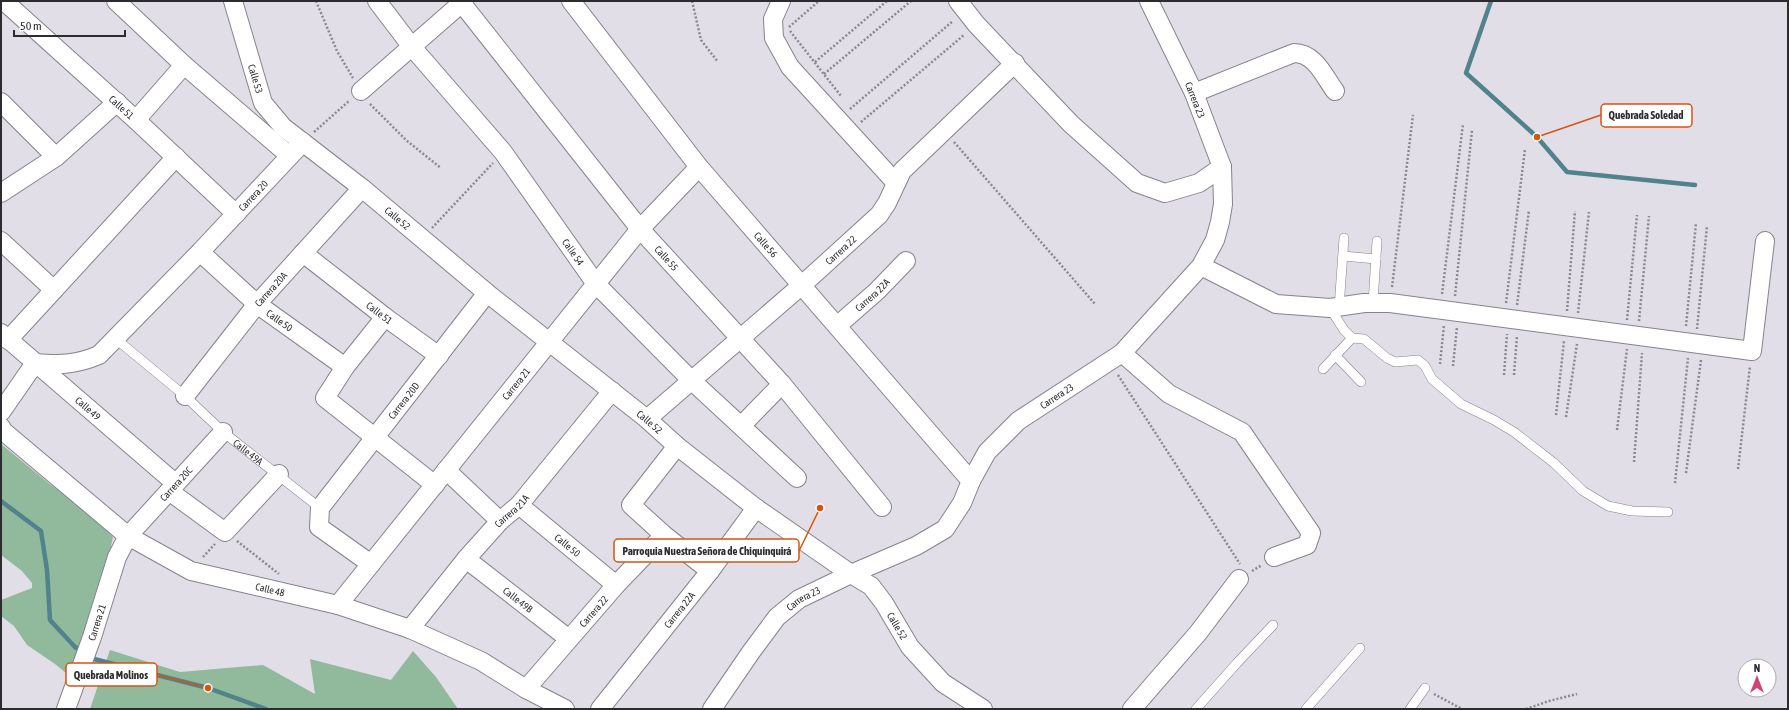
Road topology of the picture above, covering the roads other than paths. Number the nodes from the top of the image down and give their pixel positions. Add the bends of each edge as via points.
1 (116, 1) edge
2 (233, 1) edge
3 (377, 1) edge
4 (571, 1) edge
5 (781, 1) edge
6 (1149, 1) edge
7 (4, 2) edge
8 (461, 2) edge
9 (967, 12) edge
10 (412, 47) junction
11 (1015, 63) junction
12 (184, 65) junction
13 (361, 91) road end
14 (1335, 92) dead end
15 (1194, 93) junction
16 (1, 102) edge
17 (117, 102) junction
18 (136, 120) junction
19 (303, 142) junction
20 (290, 156) junction
21 (56, 157) junction
22 (176, 157) junction
23 (699, 167) junction
24 (1222, 167) junction
25 (896, 183) junction
26 (362, 188) junction
27 (1, 193) edge
28 (236, 214) junction
29 (640, 229) junction
30 (1344, 238) dead end
31 (1, 241) edge
32 (1377, 241) dead end
33 (1765, 241) dead end
34 (200, 252) junction
35 (303, 253) junction
36 (1343, 256) junction
37 (1376, 259) junction
38 (906, 261) dead end
39 (1201, 266) junction
40 (596, 284) junction
41 (802, 285) junction
42 (54, 290) junction
43 (487, 293) junction
44 (1373, 303) junction
45 (257, 304) junction
46 (1334, 308) junction
47 (385, 317) junction
48 (837, 326) junction
49 (5, 337) edge
50 (740, 338) junction
51 (1352, 338) junction
52 (116, 339) junction
53 (550, 341) junction
54 (439, 356) junction
55 (1335, 356) junction
56 (1116, 358) junction
57 (35, 363) junction
58 (345, 367) junction
59 (1323, 369) dead end
60 (690, 380) junction
61 (1361, 382) dead end
62 (782, 384) junction
63 (612, 391) junction
64 (185, 396) junction
65 (1, 412) edge
66 (647, 419) junction
67 (741, 426) junction
68 (1, 427) edge
69 (223, 432) junction
70 (374, 436) junction
71 (678, 446) junction
72 (446, 470) junction
73 (279, 474) junction
74 (797, 478) dead end
75 (971, 481) junction
76 (435, 484) junction
77 (172, 487) junction
78 (519, 505) junction
79 (320, 508) junction
80 (756, 508) junction
81 (882, 508) dead end
82 (1668, 512) dead end
83 (500, 521) junction
84 (664, 535) junction
85 (128, 536) junction
86 (1274, 557) dead end
87 (466, 559) junction
88 (371, 564) junction
89 (710, 571) junction
90 (1240, 573) road end
91 (851, 574) junction
92 (616, 585) junction
93 (338, 606) junction
94 (1273, 625) dead end
95 (410, 629) junction
96 (570, 639) junction
97 (1360, 648) dead end
98 (1425, 688) road end
99 (526, 689) junction
100 (66, 709) edge
101 (565, 709) edge
102 (600, 709) edge
103 (712, 709) edge
104 (982, 709) edge
105 (1132, 709) edge
106 (1196, 709) edge
107 (1306, 709) edge
108 (1410, 709) edge

1 - 12 street
2 - 19 street, Calle 53 via 263,103 283,127
3 - 10 street, Calle 54
4 - 23 street, Calle 56
5 - 25 street via 773,19 774,38 790,67
6 - 15 street, Carrera 23
7 - 17 street, Calle 51
8 - 10 street
8 - 29 street, Calle 55
9 - 11 street
10 - 13 street
10 - 40 street, Calle 54 via 503,152
11 - 24 street via 1072,124 1137,183 1165,193 1199,183
11 - 25 street, Carrera 22 via 902,171
12 - 18 street
12 - 20 street
14 - 15 street via 1311,58 1303,53 1294,53
15 - 24 street, Carrera 23
16 - 21 street
17 - 18 street, Calle 51
17 - 21 street
18 - 22 street, Calle 51
19 - 20 street, Carrera 20
19 - 26 street, Calle 52
20 - 28 street, Carrera 20
21 - 27 street
22 - 28 street, Calle 51
22 - 42 street
23 - 29 street, Carrera 21
23 - 41 street, Calle 56
24 - 39 street, Carrera 23 via 1223,204 1220,222 1215,240
25 - 41 street, Carrera 22 via 879,215
26 - 35 street, Carrera 20A
26 - 43 street, Calle 52
28 - 34 street, Carrera 20
29 - 40 street, Carrera 21
29 - 50 street, Calle 55
30 - 36 lane
31 - 42 street
32 - 37 lane
33 - 44 street via 1752,351 1450,310
34 - 45 street, Calle 50
34 - 52 street, Carrera 20
35 - 45 street, Carrera 20A
35 - 47 street, Calle 51
36 - 37 lane
36 - 46 lane
37 - 44 lane
38 - 48 street, Carrera 22A via 877,292
39 - 46 street via 1276,304
39 - 56 street, Carrera 23
40 - 53 street, Carrera 21
40 - 60 street, Calle 54
41 - 48 street, Calle 56
41 - 50 street, Carrera 22
42 - 49 street
43 - 53 street, Calle 52
43 - 54 street, Carrera 20D
44 - 46 street
45 - 58 street, Calle 50
45 - 64 street, Carrera 20A
46 - 51 lane via 1344,330
47 - 54 street, Calle 51
47 - 58 street
48 - 75 street, Calle 56
49 - 57 street, Calle 49
50 - 60 street, Carrera 22
50 - 62 street, Calle 55
51 - 55 lane
51 - 82 lane via 1364,339 1395,362 1418,360 1426,366 1432,379 1461,404 1514,432 1554,463 1583,491 1608,506 1632,511
52 - 57 street, Carrera 20 via 99,355 83,362 64,365
52 - 64 lane, Calle 49A
53 - 63 street, Calle 52
53 - 72 street, Carrera 21
54 - 70 street, Carrera 20D
55 - 59 lane
55 - 61 lane
56 - 75 street, Carrera 23 via 1018,421 986,452
56 - 86 street via 1169,394 1242,432 1311,533 1307,545
57 - 65 street
57 - 77 street, Calle 49
58 - 70 street via 325,398
60 - 66 street, Carrera 22
60 - 67 street, Calle 54
62 - 67 street
62 - 81 street, Calle 55
63 - 66 street, Calle 52
63 - 78 street, Carrera 21A
64 - 69 lane, Calle 49A
66 - 71 street, Calle 52
67 - 74 street, Calle 54
68 - 85 street, Calle 48
69 - 73 lane, Calle 49A
69 - 77 street, Carrera 20C
70 - 76 street
70 - 79 street, Carrera 20D
71 - 80 street, Calle 52
71 - 84 street via 630,505
72 - 76 street, Carrera 21
72 - 83 street
73 - 77 street, Calle 49 via 225,532
73 - 79 lane, Calle 49A
75 - 91 street, Carrera 23 via 962,503 944,529 916,546
76 - 88 street, Carrera 21
77 - 85 street, Carrera 20C
78 - 83 street, Carrera 21A
78 - 92 street, Calle 50
79 - 88 street via 319,527
80 - 89 street, Carrera 22A
80 - 91 street, Calle 52
83 - 87 street, Carrera 21A
84 - 89 street
84 - 92 street, Carrera 22
85 - 93 street, Calle 48 via 191,571
85 - 100 street, Carrera 21 via 117,557 82,668
87 - 95 street, Carrera 21A
87 - 96 street, Calle 49B
88 - 93 street, Carrera 21
89 - 102 street, Carrera 22A
90 - 105 street via 1198,633
91 - 103 street, Carrera 23 via 799,599 777,617
91 - 104 street, Calle 52 via 871,586 884,602 910,647 943,683
92 - 96 street, Carrera 22
93 - 95 street, Calle 48
94 - 106 lane
95 - 99 street, Calle 48 via 481,661
96 - 99 street, Carrera 22
97 - 107 lane
98 - 108 lane
99 - 101 street, Calle 48

